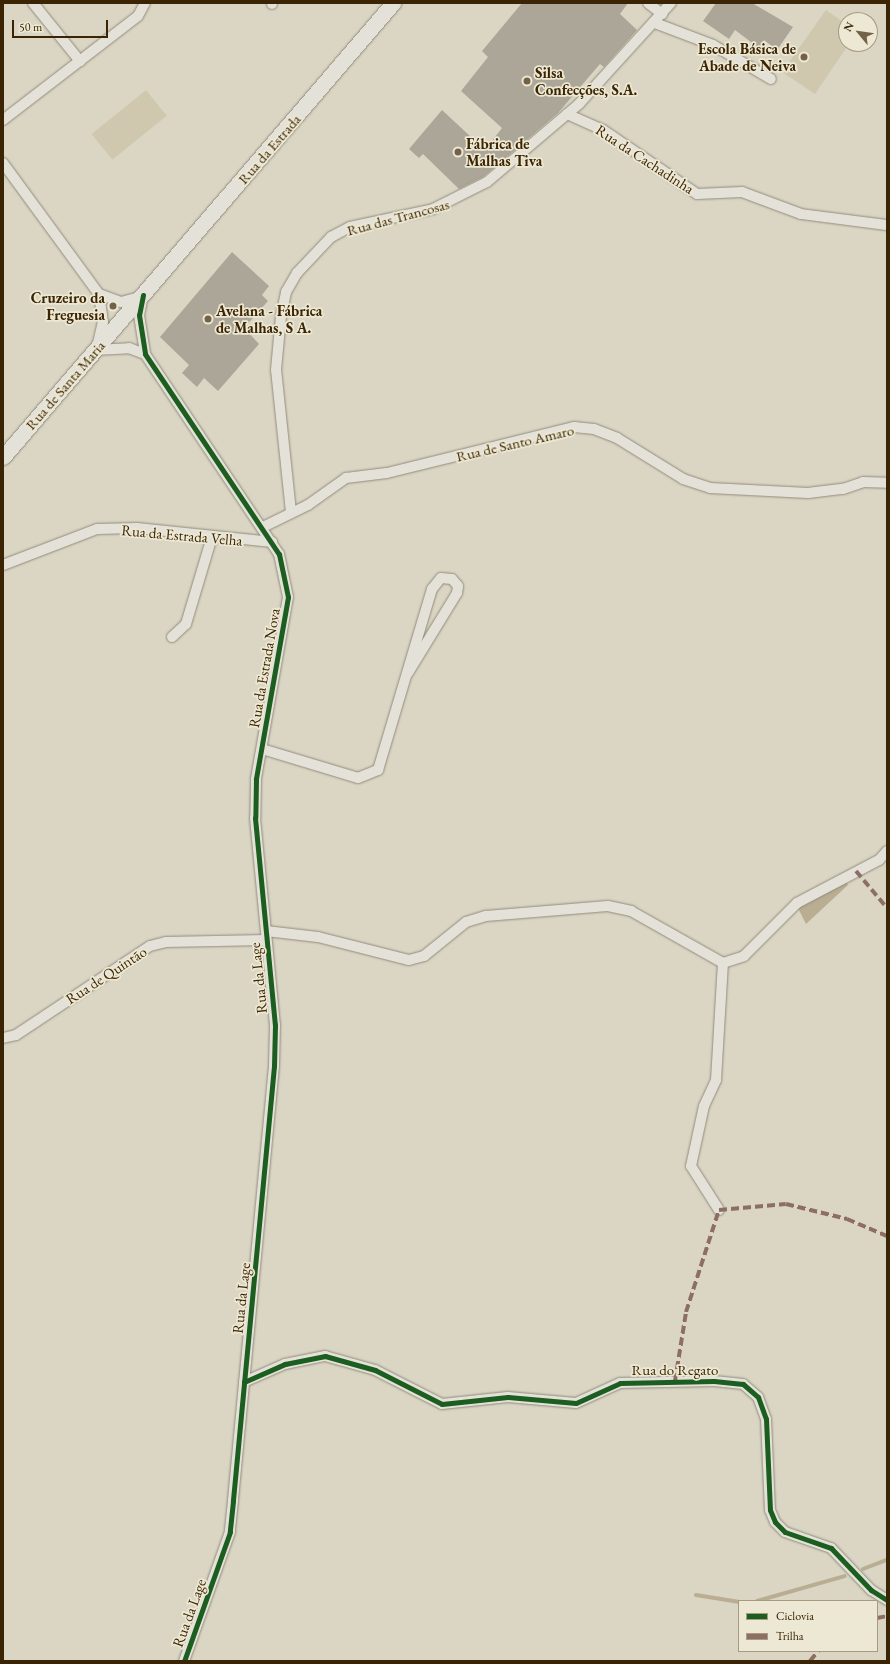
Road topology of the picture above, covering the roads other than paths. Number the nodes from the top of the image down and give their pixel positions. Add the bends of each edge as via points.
1 (33, 3) edge
2 (145, 3) edge
3 (393, 3) edge
4 (648, 3) edge
5 (671, 3) edge
6 (662, 14) junction
7 (655, 22) junction
8 (80, 61) junction
9 (771, 79) dead end
10 (567, 114) junction
11 (3, 120) edge
12 (3, 163) edge
13 (887, 225) edge
14 (99, 294) junction
15 (143, 295) junction
16 (95, 350) junction
17 (145, 354) junction
18 (3, 457) edge
19 (887, 483) edge
20 (291, 512) junction
21 (263, 528) junction
22 (212, 537) junction
23 (272, 542) junction
24 (3, 566) edge
25 (172, 637) dead end
26 (408, 673) junction
27 (262, 749) junction
28 (887, 851) edge
29 (266, 935) junction
30 (723, 962) junction
31 (3, 1038) edge
32 (719, 1210) dead end
33 (244, 1382) junction
34 (887, 1600) edge
35 (184, 1661) edge

1 - 8 street
2 - 8 street via 138,16
3 - 15 main road, Rua da Estrada
4 - 6 street
5 - 6 street, Rua das Trancosas
6 - 7 street, Rua das Trancosas
7 - 9 street via 713,45
7 - 10 street, Rua das Trancosas
8 - 11 street
10 - 13 street, Rua da Cachadinha via 603,130 696,194 742,192 801,214
10 - 20 street, Rua das Trancosas via 487,182 454,201 350,228 331,237 297,273 286,292 282,310 276,370
12 - 14 street
14 - 15 street via 121,302
14 - 16 street via 103,322
15 - 16 main road, Rua de Santa Maria
15 - 17 street via 140,328
16 - 17 street via 129,348
16 - 18 main road, Rua de Santa Maria
17 - 21 street, Rua da Estrada Nova
19 - 20 street, Rua de Santo Amaro via 863,482 808,493 710,488 683,479 617,438 594,429 574,427 387,473 346,478 308,505
20 - 21 street, Rua de Santo Amaro
21 - 23 street, Rua da Estrada Nova
22 - 23 street, Rua da Estrada Velha
22 - 24 street, Rua da Estrada Velha via 137,528 97,529
22 - 25 street via 186,624
23 - 27 street, Rua da Estrada Nova via 281,561 288,597
26 - 26 street via 432,589 441,578 452,579 458,586 457,593
26 - 27 street via 378,770 369,776 358,778
27 - 29 street, Rua da Estrada Nova via 255,818
28 - 30 street via 879,860 797,903 749,952
29 - 30 street, Rua de Quintão via 318,937 409,960 424,956 466,922 486,916 608,906 631,912
29 - 31 street, Rua de Quintão via 166,942 150,946 16,1035
29 - 33 street, Rua da Lage via 275,1024 274,1066
30 - 32 street via 716,1080 704,1106 691,1166
33 - 34 street, Rua do Regato via 285,1364 325,1356 375,1370 442,1404 508,1397 576,1403 620,1383 714,1381 743,1384 758,1397 766,1419 770,1510 775,1522 785,1532 831,1548 871,1590
33 - 35 street, Rua da Lage via 230,1532

